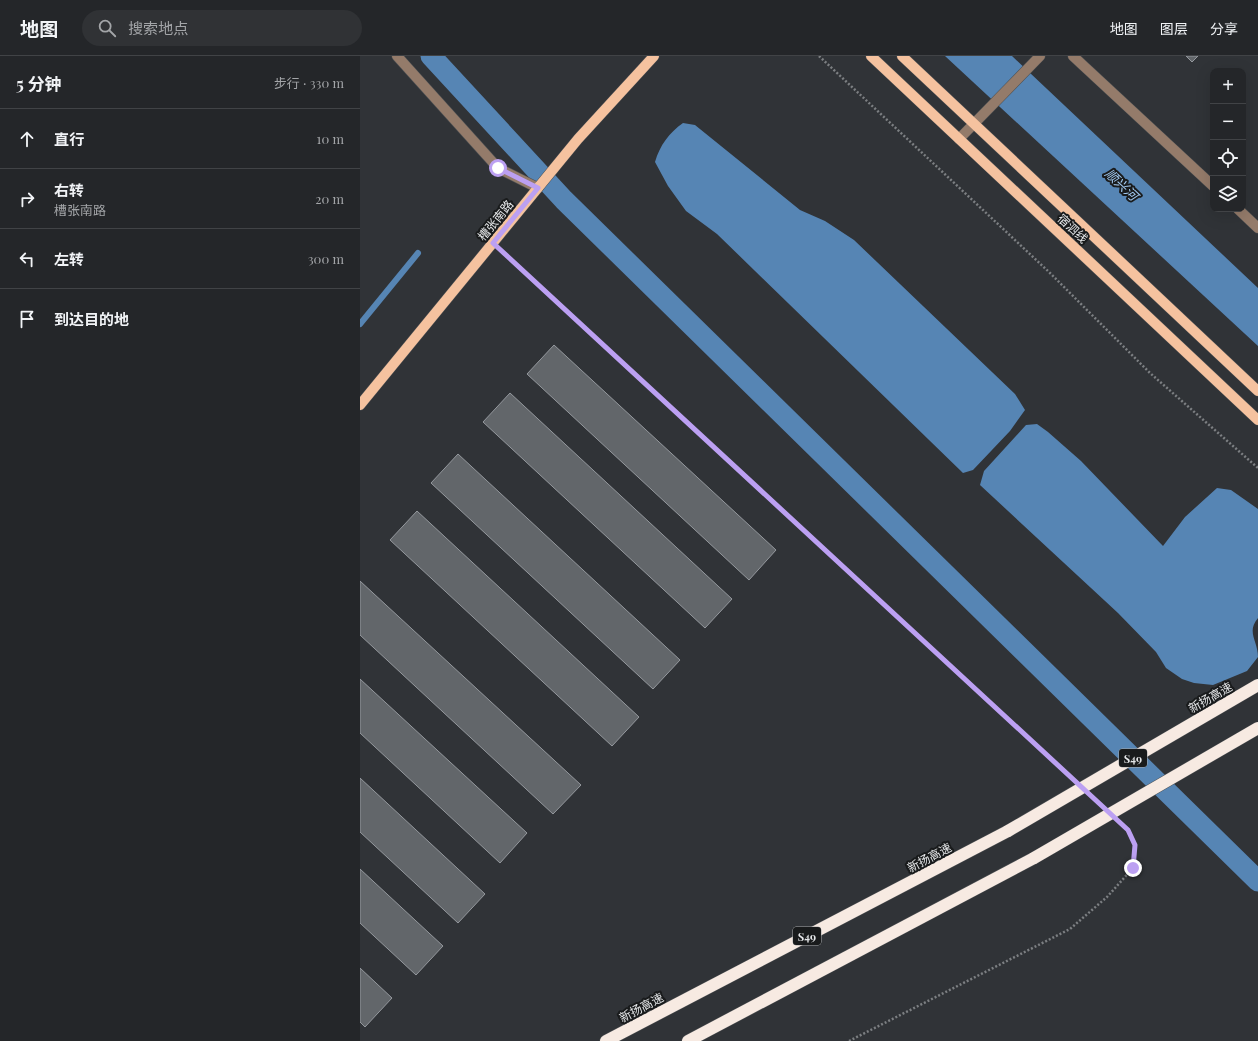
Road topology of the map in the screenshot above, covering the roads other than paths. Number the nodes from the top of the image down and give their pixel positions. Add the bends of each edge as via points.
1 (398, 56) edge
2 (654, 56) edge
3 (871, 56) edge
4 (902, 56) edge
5 (1073, 56) edge
6 (1037, 59) edge
7 (976, 121) junction
8 (959, 139) junction
9 (1210, 183) edge
10 (538, 188) junction
11 (1241, 212) edge
12 (1258, 228) edge
13 (1258, 391) edge
14 (360, 405) edge
15 (1258, 420) edge
16 (1258, 685) edge
17 (1258, 728) edge
18 (606, 1041) edge
19 (688, 1041) edge

1 - 10 street via 498,168
2 - 10 main road, 槽张南路 via 573,145
3 - 8 main road, 宿泗线
4 - 7 main road, 宿泗线
5 - 9 street
6 - 7 street
7 - 8 street
7 - 13 main road, 宿泗线
8 - 15 main road, 宿泗线
10 - 14 main road, 槽张南路
11 - 12 street
16 - 18 highway, 新扬高速 / S49, bridge via 1008,831
17 - 19 highway, bridge via 1034,858

